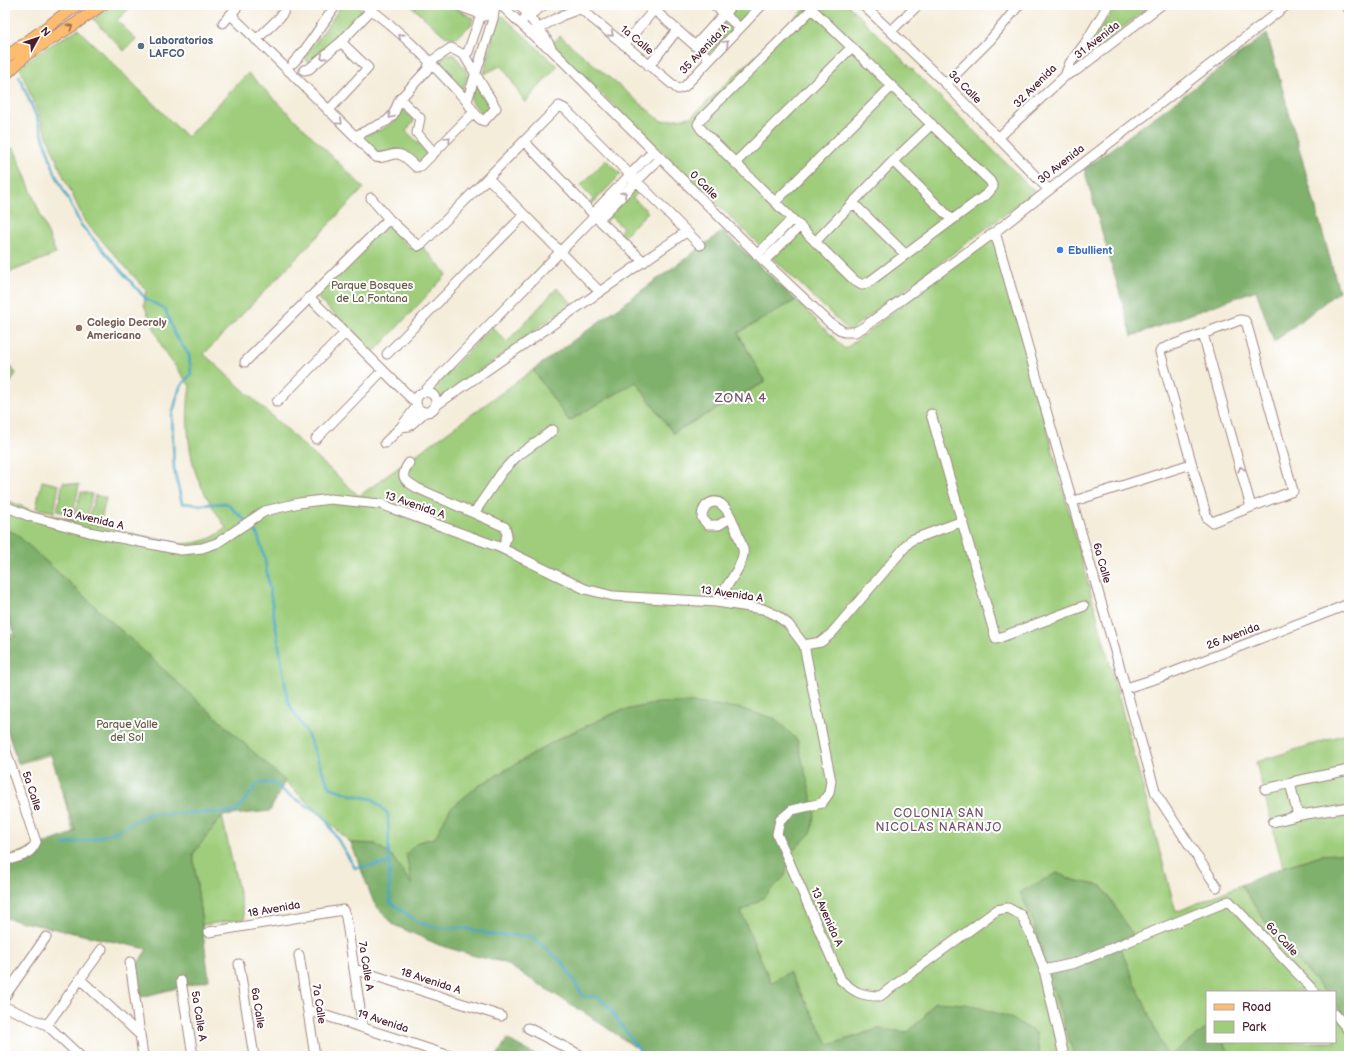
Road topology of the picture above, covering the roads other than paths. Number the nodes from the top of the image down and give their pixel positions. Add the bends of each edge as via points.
1 (77, 5) edge
2 (102, 5) edge
3 (239, 5) edge
4 (336, 5) edge
5 (490, 5) edge
6 (495, 5) edge
7 (501, 5) edge
8 (520, 5) edge
9 (544, 5) edge
10 (590, 5) edge
11 (714, 5) edge
12 (732, 5) edge
13 (762, 5) edge
14 (863, 5) edge
15 (918, 5) edge
16 (1019, 5) edge
17 (1108, 5) edge
18 (1161, 5) edge
19 (1288, 5) edge
20 (1347, 5) edge
21 (286, 6) edge
22 (459, 6) edge
23 (652, 7) edge
24 (368, 8) edge
25 (581, 9) junction
26 (1349, 10) edge
27 (233, 14) junction
28 (723, 14) junction
29 (481, 15) junction
30 (529, 15) junction
31 (493, 19) junction
32 (553, 21) junction
33 (519, 22) junction
34 (222, 23) dead end
35 (740, 28) junction
36 (677, 30) junction
37 (534, 31) junction
38 (891, 32) junction
39 (475, 33) junction
40 (487, 36) junction
41 (256, 40) junction
42 (341, 42) junction
43 (624, 45) junction
44 (695, 46) junction
45 (1084, 46) junction
46 (852, 47) junction
47 (464, 54) junction
48 (1094, 57) junction
49 (5, 58) edge
50 (710, 59) junction
51 (430, 62) junction
52 (649, 66) junction
53 (296, 70) junction
54 (5, 75) edge
55 (476, 75) junction
56 (1065, 76) junction
57 (946, 84) junction
58 (892, 86) junction
59 (678, 89) joint
60 (400, 99) junction
61 (467, 101) junction
62 (328, 111) junction
63 (474, 112) junction
64 (932, 124) junction
65 (355, 136) junction
66 (998, 138) junction
67 (524, 141) junction
68 (653, 151) junction
69 (434, 153) junction
70 (660, 158) junction
71 (893, 162) junction
72 (735, 163) junction
73 (488, 178) junction
74 (634, 178) junction
75 (1048, 189) junction
76 (371, 198) dead end
77 (775, 202) junction
78 (853, 203) junction
79 (524, 215) junction
80 (596, 216) junction
81 (389, 219) junction
82 (792, 219) junction
83 (951, 220) junction
84 (800, 226) junction
85 (686, 232) junction
86 (779, 232) junction
87 (995, 232) junction
88 (786, 240) junction
89 (815, 242) junction
90 (700, 245) dead end
91 (560, 251) junction
92 (757, 254) junction
93 (906, 254) junction
94 (764, 261) junction
95 (644, 262) junction
96 (600, 292) junction
97 (309, 297) junction
98 (844, 332) joint
99 (345, 333) junction
100 (1203, 334) junction
101 (387, 354) dead end
102 (245, 362) dead end
103 (383, 370) junction
104 (423, 393) junction
105 (277, 402) dead end
106 (435, 406) junction
107 (419, 407) junction
108 (931, 414) dead end
109 (553, 430) dead end
110 (316, 439) dead end
111 (385, 443) dead end
112 (409, 463) dead end
113 (1191, 464) junction
114 (1072, 502) junction
115 (5, 506) edge
116 (1251, 507) junction
117 (474, 513) junction
118 (730, 518) dead end
119 (963, 521) junction
120 (503, 549) junction
121 (716, 602) junction
122 (1349, 604) edge
123 (1084, 606) dead end
124 (804, 645) junction
125 (1126, 688) junction
126 (5, 748) edge
127 (1349, 770) edge
128 (1292, 783) junction
129 (1265, 789) dead end
130 (1349, 807) edge
131 (1301, 815) junction
132 (1274, 822) dead end
133 (5, 861) edge
134 (1217, 887) dead end
135 (343, 910) joint
136 (209, 932) dead end
137 (46, 937) dead end
138 (102, 949) dead end
139 (299, 955) dead end
140 (130, 962) dead end
141 (239, 964) dead end
142 (354, 969) junction
143 (1044, 970) junction
144 (81, 980) junction
145 (182, 981) dead end
146 (1314, 991) edge
147 (5, 996) edge
148 (5, 1007) edge
149 (308, 1010) junction
150 (1336, 1015) edge
151 (501, 1016) dead end
152 (47, 1025) junction
153 (363, 1028) junction
154 (528, 1028) dead end
155 (1349, 1031) edge
156 (140, 1035) junction
157 (80, 1056) edge
158 (143, 1056) edge
159 (194, 1056) edge
160 (254, 1056) edge
161 (315, 1056) edge
162 (450, 1056) edge
163 (582, 1056) edge
164 (1064, 1056) edge

1 - 49 main road
54 -> 2 main road via 27,54
3 - 27 street
4 - 53 street via 304,51
5 - 29 street
6 - 31 street
7 - 33 street, 0 Calle
8 - 30 street, 0 Calle
9 - 30 street
9 - 32 street
10 - 25 street
11 - 28 street
12 - 28 street
13 - 35 street, 35 Avenida A
14 - 38 street, 3a Calle
15 - 38 street
16 - 57 street via 991,39
17 - 45 street, 32 Avenida
18 - 48 street, 31 Avenida
19 - 75 street, 30 Avenida
20 - 26 street
21 - 41 street via 280,17
22 - 29 street
23 - 36 street
23 - 43 street
24 - 42 street
51 -> 24 street
25 - 32 street
25 -> 43 street, 1a Calle
27 - 34 street
27 - 41 street
28 - 35 street
28 - 44 street
29 - 31 street
29 - 39 street
30 - 33 street
30 - 37 street, 0 Calle
31 - 40 street
32 - 37 street
33 - 37 street, 0 Calle
50 -> 35 street, 35 Avenida A
36 - 44 street
36 - 52 street
37 - 68 street, 0 Calle via 539,42 551,49
38 - 57 street, 3a Calle
39 - 40 street
39 - 47 street via 468,52
40 - 55 street
41 - 53 street via 278,62
42 -> 53 street via 309,69
42 - 62 street via 368,68
43 - 52 street, 1a Calle
44 - 50 street
45 - 48 street
45 - 56 street, 32 Avenida via 1070,63
46 - 58 street
46 - 72 street
46 - 72 street via 816,12 812,9 807,12 698,124
47 - 51 street via 452,48
47 - 55 street
48 - 56 street, 31 Avenida
50 - 59 street, 35 Avenida A via 684,87
51 - 60 street via 427,70
51 - 61 street
52 - 59 street, 1a Calle
53 - 62 street via 303,87
55 - 61 street
55 - 63 street via 496,108 484,120
56 - 66 street, 32 Avenida
57 - 66 street, 3a Calle
58 - 64 street
58 - 77 street
60 -> 65 street via 393,115 387,121
60 - 69 street via 420,118 417,133
61 - 63 street
62 -> 65 street
69 -> 63 street
64 - 71 street
64 - 83 street via 990,181 993,187
65 - 69 street via 376,156 380,158 402,155 416,167 421,166
66 - 75 street, 3a Calle
67 - 73 street
67 - 74 street via 559,106 566,109
67 - 80 street
68 - 70 street, 0 Calle
68 - 74 street
70 - 74 street
70 - 92 street, 0 Calle
71 - 78 street
71 - 83 street
72 - 77 street
73 - 79 street
73 - 81 street via 418,246
74 - 80 street via 603,215
74 - 85 street
75 - 87 street, 30 Avenida
76 - 81 street
77 - 82 street
78 - 89 street
78 - 93 street
79 - 91 street
79 - 101 street
80 - 91 street
80 - 95 street
81 - 97 street
82 - 84 street
82 - 86 street
83 - 93 street
84 - 88 street
84 - 89 street
85 - 90 street
85 - 95 street
86 - 88 street
86 - 92 street
87 - 98 street, 30 Avenida via 864,327 855,332
87 - 114 street, 6a Calle
88 - 94 street
89 - 93 street via 862,285
91 - 96 street
91 - 104 street
92 - 94 street, 0 Calle
94 - 98 street, 0 Calle via 830,323
95 - 96 street
96 - 106 street
97 - 99 street
97 - 102 street
99 - 103 street
99 - 105 street
100 - 113 street via 1160,352
116 -> 100 street
100 - 116 street via 1240,320 1247,324 1293,487 1291,493
103 - 107 street
103 - 110 street
104 - 106 street via 433,394
104 - 107 street via 418,397
106 - 107 street via 431,411
107 - 111 street
108 - 119 street
109 - 117 street via 516,457 502,472
112 - 117 street via 403,471 407,481 417,488
113 - 114 street
113 - 116 street via 1209,521
114 - 125 street, 6a Calle
115 - 120 street, 13 Avenida A via 29,516 89,532 181,550 202,548 217,543 265,511 330,499 380,504
117 - 120 street via 505,527 507,535
118 - 121 street via 743,549 744,558
119 - 123 street via 996,639
119 - 124 street via 911,540 831,634 822,642
120 - 121 street, 13 Avenida A via 585,589 613,596
121 - 124 street, 13 Avenida A via 763,609 776,615 788,624
122 - 125 street, 26 Avenida via 1161,677
124 - 143 street, 13 Avenida A via 831,781 829,793 822,803 792,810 780,820 777,834 841,980 865,996 880,996 997,910 1008,908 1021,915
125 - 134 street, 6a Calle via 1156,794
126 - 133 street, 5a Calle via 36,842 27,855
127 - 128 street
128 - 129 street
128 - 131 street via 1297,812
130 - 131 street
131 - 132 street
135 - 136 street, 18 Avenida
135 - 142 street, 7a Calle A
137 - 147 street
138 - 144 street
139 - 149 street, 7a Calle
140 - 156 street
141 - 160 street, 6a Calle
142 - 151 street, 18 Avenida A
142 - 153 street, 7a Calle A
143 - 146 street, 6a Calle via 1075,963 1225,901 1231,902
143 - 164 street, 13 Avenida A
144 - 152 street
144 - 156 street
145 - 159 street, 5a Calle A
148 - 152 street
149 - 153 street, 19 Avenida
149 - 161 street, 7a Calle
150 - 155 street
152 - 157 street
153 - 162 street, 19 Avenida
154 - 163 street
156 - 158 street

